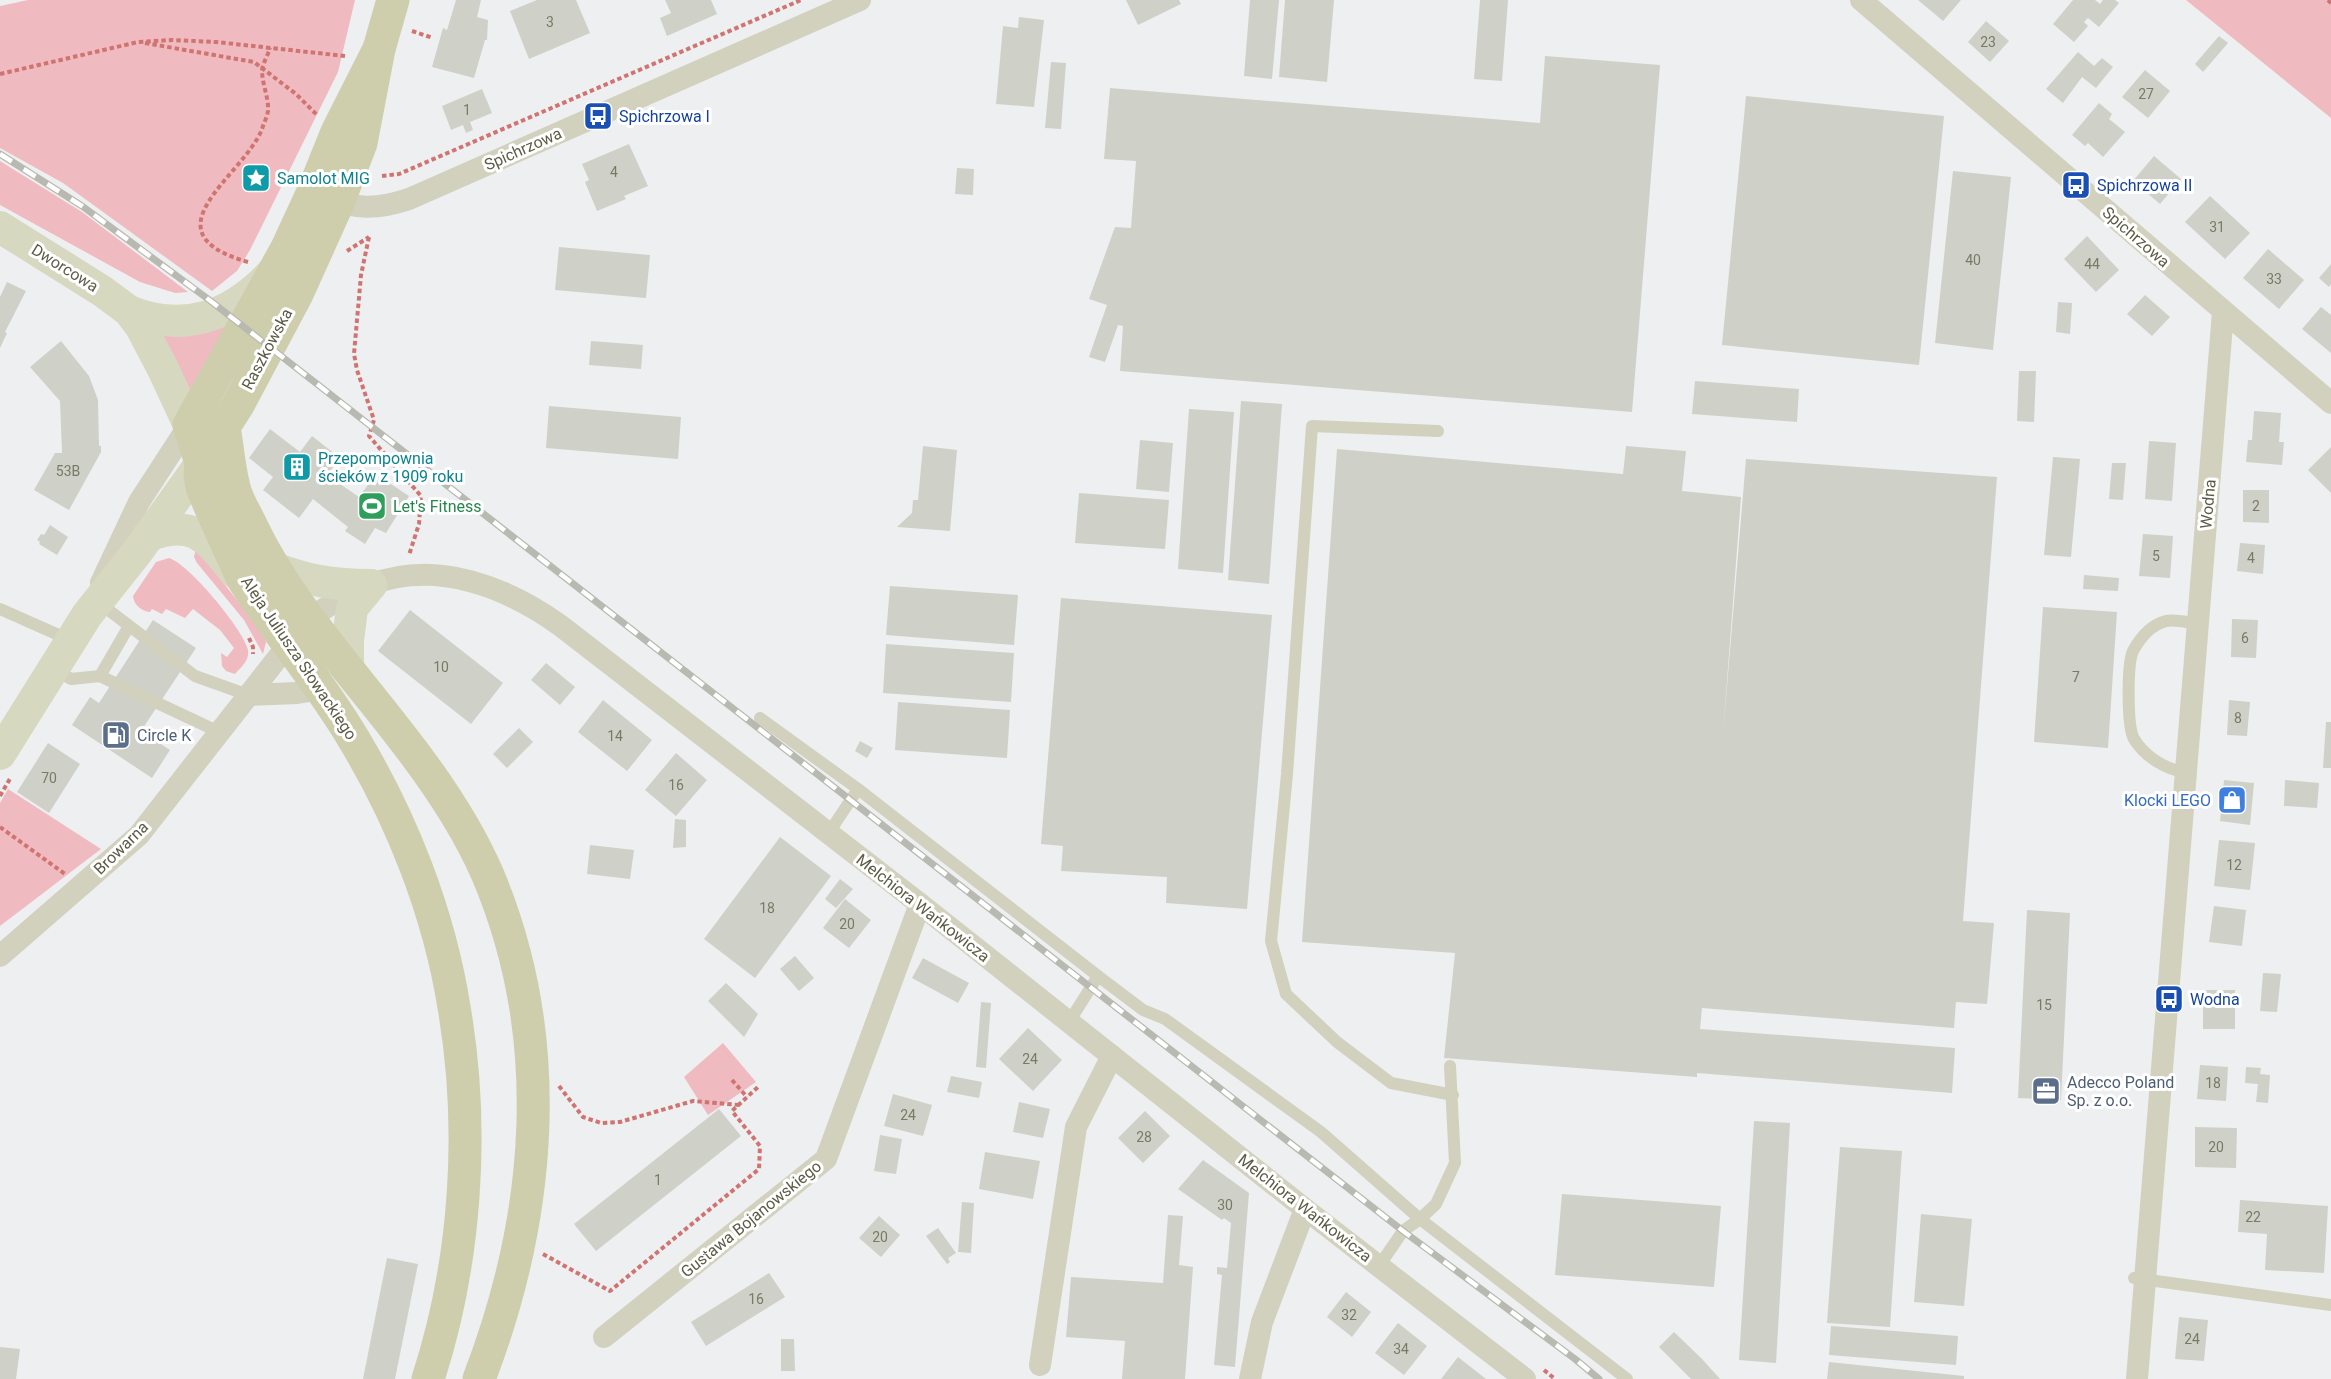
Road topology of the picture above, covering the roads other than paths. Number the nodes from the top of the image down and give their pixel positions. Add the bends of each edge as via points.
1 (393, 0) edge
2 (860, 0) edge
3 (1861, 0) edge
4 (325, 198) junction
5 (0, 227) edge
6 (263, 266) junction
7 (129, 311) junction
8 (2223, 312) junction
9 (2331, 403) edge
10 (189, 425) junction
11 (224, 427) junction
12 (1438, 431) dead end
13 (201, 463) junction
14 (236, 493) junction
15 (148, 536) junction
16 (274, 568) junction
17 (244, 582) junction
18 (371, 585) junction
19 (0, 609) edge
20 (85, 619) junction
21 (2199, 624) junction
22 (129, 626) junction
23 (298, 630) junction
24 (53, 669) junction
25 (348, 669) junction
26 (100, 676) junction
27 (322, 689) junction
28 (248, 695) junction
29 (760, 717) dead end
30 (219, 732) junction
31 (0, 754) edge
32 (2187, 773) junction
33 (858, 789) junction
34 (828, 834) junction
35 (920, 904) junction
36 (0, 956) edge
37 (1098, 976) junction
38 (1069, 1022) junction
39 (1112, 1056) junction
40 (1450, 1066) dead end
41 (1453, 1095) junction
42 (1305, 1209) junction
43 (1420, 1219) junction
44 (1378, 1266) junction
45 (2139, 1278) junction
46 (2331, 1305) edge
47 (604, 1338) dead end
48 (1040, 1365) dead end
49 (428, 1379) edge
50 (479, 1379) edge
51 (1250, 1379) edge
52 (1525, 1379) edge
53 (1627, 1379) edge
54 (2137, 1379) edge

1 - 4 main road, Raszkowska via 379,49 337,132
2 - 4 street, Spichrzowa via 408,199 367,208
3 - 8 street, Spichrzowa
4 - 6 main road, Raszkowska
4 - 11 main road, Raszkowska via 297,294
5 - 7 main road, Dworcowa
6 - 7 main road, Dworcowa via 255,290 206,318 170,322
6 - 10 main road, Raszkowska
7 - 10 main road, Dworcowa via 141,327
8 - 9 street, Spichrzowa
8 - 21 street, Wodna
10 - 13 main road, Aleja Juliusza Słowackiego
10 - 20 street, Raszkowska via 140,502
11 - 13 main road, Raszkowska
11 - 14 main road, Aleja Juliusza Słowackiego
12 - 41 lane via 1312,426 1271,941 1286,994 1337,1042 1391,1083
13 - 14 main road, Aleja Juliusza Słowackiego via 219,473
13 - 15 main road, Raszkowska
13 - 17 main road, Aleja Juliusza Słowackiego via 202,487
14 - 16 main road, Aleja Juliusza Słowackiego
15 - 17 main road via 174,528 196,533 210,543
15 - 20 main road, Raszkowska
16 - 18 main road via 338,585
16 - 23 main road, Aleja Juliusza Słowackiego
17 - 23 main road, Aleja Juliusza Słowackiego
18 - 23 street, Melchiora Wańkowicza
18 - 25 main road via 352,608
18 - 34 street, Melchiora Wańkowicza via 449,576 510,594 536,607
19 - 20 lane
20 - 22 lane
20 - 24 main road, Raszkowska
21 - 32 street, Wodna
21 - 32 lane via 2167,621 2146,631 2132,653 2128,704 2133,737 2151,757 2171,770
22 - 26 lane
22 - 28 lane via 195,676
23 - 25 main road, Aleja Juliusza Słowackiego
23 - 27 main road, Aleja Juliusza Słowackiego
23 - 28 street, Browarna
24 - 26 lane via 71,679
24 - 31 main road, Raszkowska
25 - 50 main road, Aleja Juliusza Słowackiego via 432,777 460,821 502,915 526,1008 535,1089 524,1218 498,1325
26 - 30 lane
27 - 28 street
27 - 49 main road, Aleja Juliusza Słowackiego via 397,822 440,942 454,1007 463,1103 463,1195 447,1307
28 - 30 street, Browarna
29 - 33 lane
30 - 36 street, Browarna via 139,835
32 - 45 street, Wodna
33 - 34 lane
33 - 37 lane
34 - 35 street, Melchiora Wańkowicza
35 - 38 street, Melchiora Wańkowicza
35 - 47 street, Gustawa Bojanowskiego via 826,1158
37 - 38 lane
37 - 43 lane via 1143,1010 1166,1018 1321,1132
38 - 39 street, Melchiora Wańkowicza
39 - 42 street, Melchiora Wańkowicza
39 - 48 street via 1076,1127
40 - 41 lane
41 - 43 lane via 1455,1163 1436,1204
42 - 44 street, Melchiora Wańkowicza
42 - 51 street via 1262,1322
43 - 44 lane via 1403,1232
43 - 53 lane
44 - 52 street, Melchiora Wańkowicza
45 - 46 lane
45 - 54 street, Wodna

